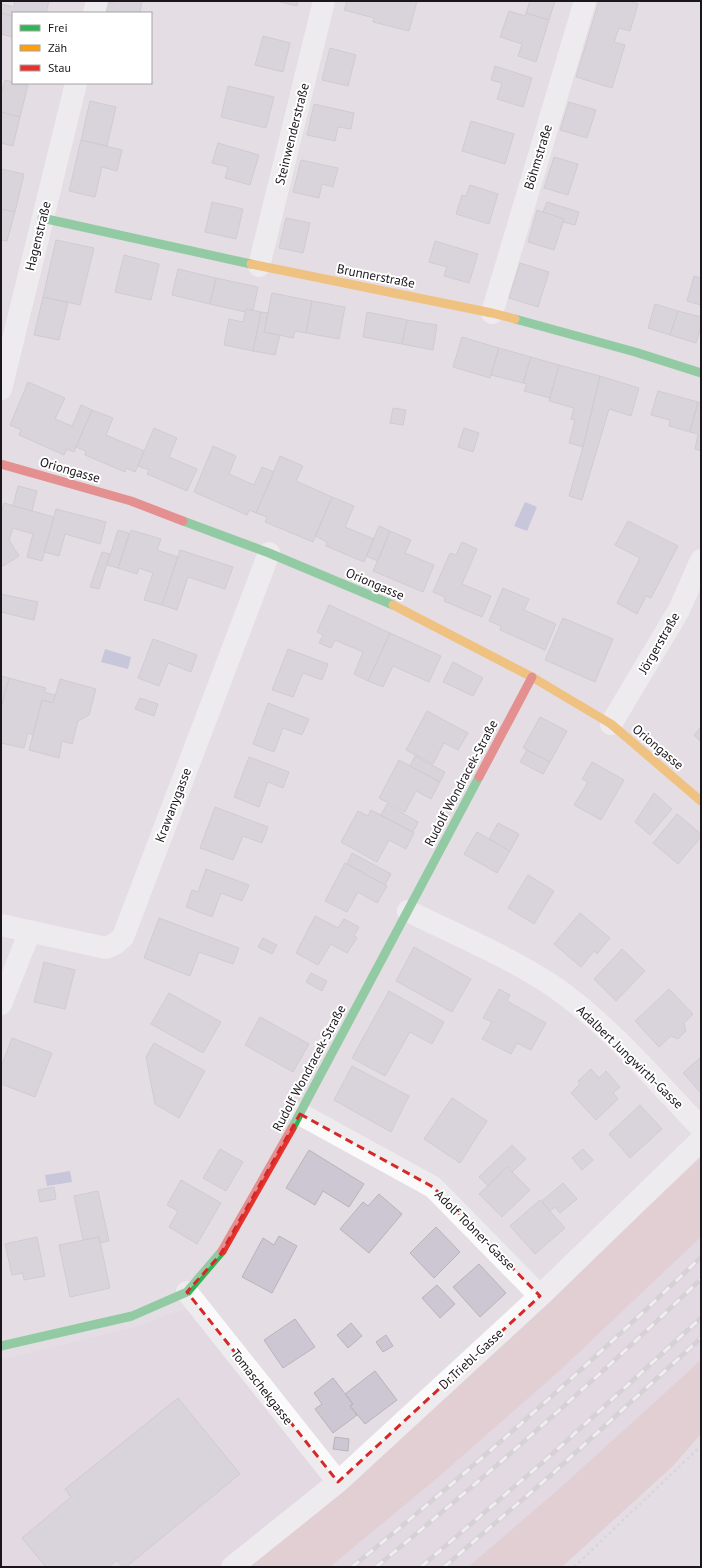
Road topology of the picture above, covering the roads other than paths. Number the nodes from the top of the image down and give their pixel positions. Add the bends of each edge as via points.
1 (97, 1) edge
2 (324, 1) edge
3 (585, 1) edge
4 (94, 12) edge
5 (76, 84) edge
6 (42, 218) junction
7 (259, 266) junction
8 (492, 313) junction
9 (701, 373) edge
10 (1, 389) edge
11 (1, 464) edge
12 (269, 553) junction
13 (701, 560) edge
14 (532, 677) junction
15 (611, 724) junction
16 (701, 801) edge
17 (408, 911) junction
18 (1, 924) edge
19 (30, 931) junction
20 (1, 1004) edge
21 (300, 1114) junction
22 (701, 1128) edge
23 (701, 1140) edge
24 (187, 1292) junction
25 (540, 1296) junction
26 (1, 1346) edge
27 (338, 1482) junction
28 (232, 1567) edge

1 - 4 street
2 - 7 street, Steinwenderstraße
3 - 8 street, Böhmstraße
5 - 6 street, Hagenstraße
6 - 7 street, Brunnerstraße
6 - 10 street, Hagenstraße
7 - 8 street, Brunnerstraße
8 - 9 street, Brunnerstraße
11 - 12 street, Oriongasse via 131,500
12 - 14 street, Oriongasse via 396,606
12 - 19 street, Krawanygasse via 123,938 106,948
13 - 15 street, Jörgerstraße via 679,610
14 - 15 street, Oriongasse
14 - 17 street, Rudolf Wondracek-Straße
15 - 16 street, Oriongasse
17 - 21 street, Rudolf Wondracek-Straße
17 - 22 street, Adalbert Jungwirth-Gasse via 517,964 552,986 591,1016
18 - 19 street, Krawanygasse
19 - 20 street
21 - 24 street, Rudolf Wondracek-Straße via 220,1255
21 - 25 street, Adolf Tobner-Gasse via 433,1187
23 - 25 street, Dr.Triebl-Gasse
24 - 26 street, Rudolf Wondracek-Straße via 132,1316
24 - 27 street, Tomaschekgasse
25 - 27 street, Dr.Triebl-Gasse
27 - 28 street, Dr.Triebl-Gasse

